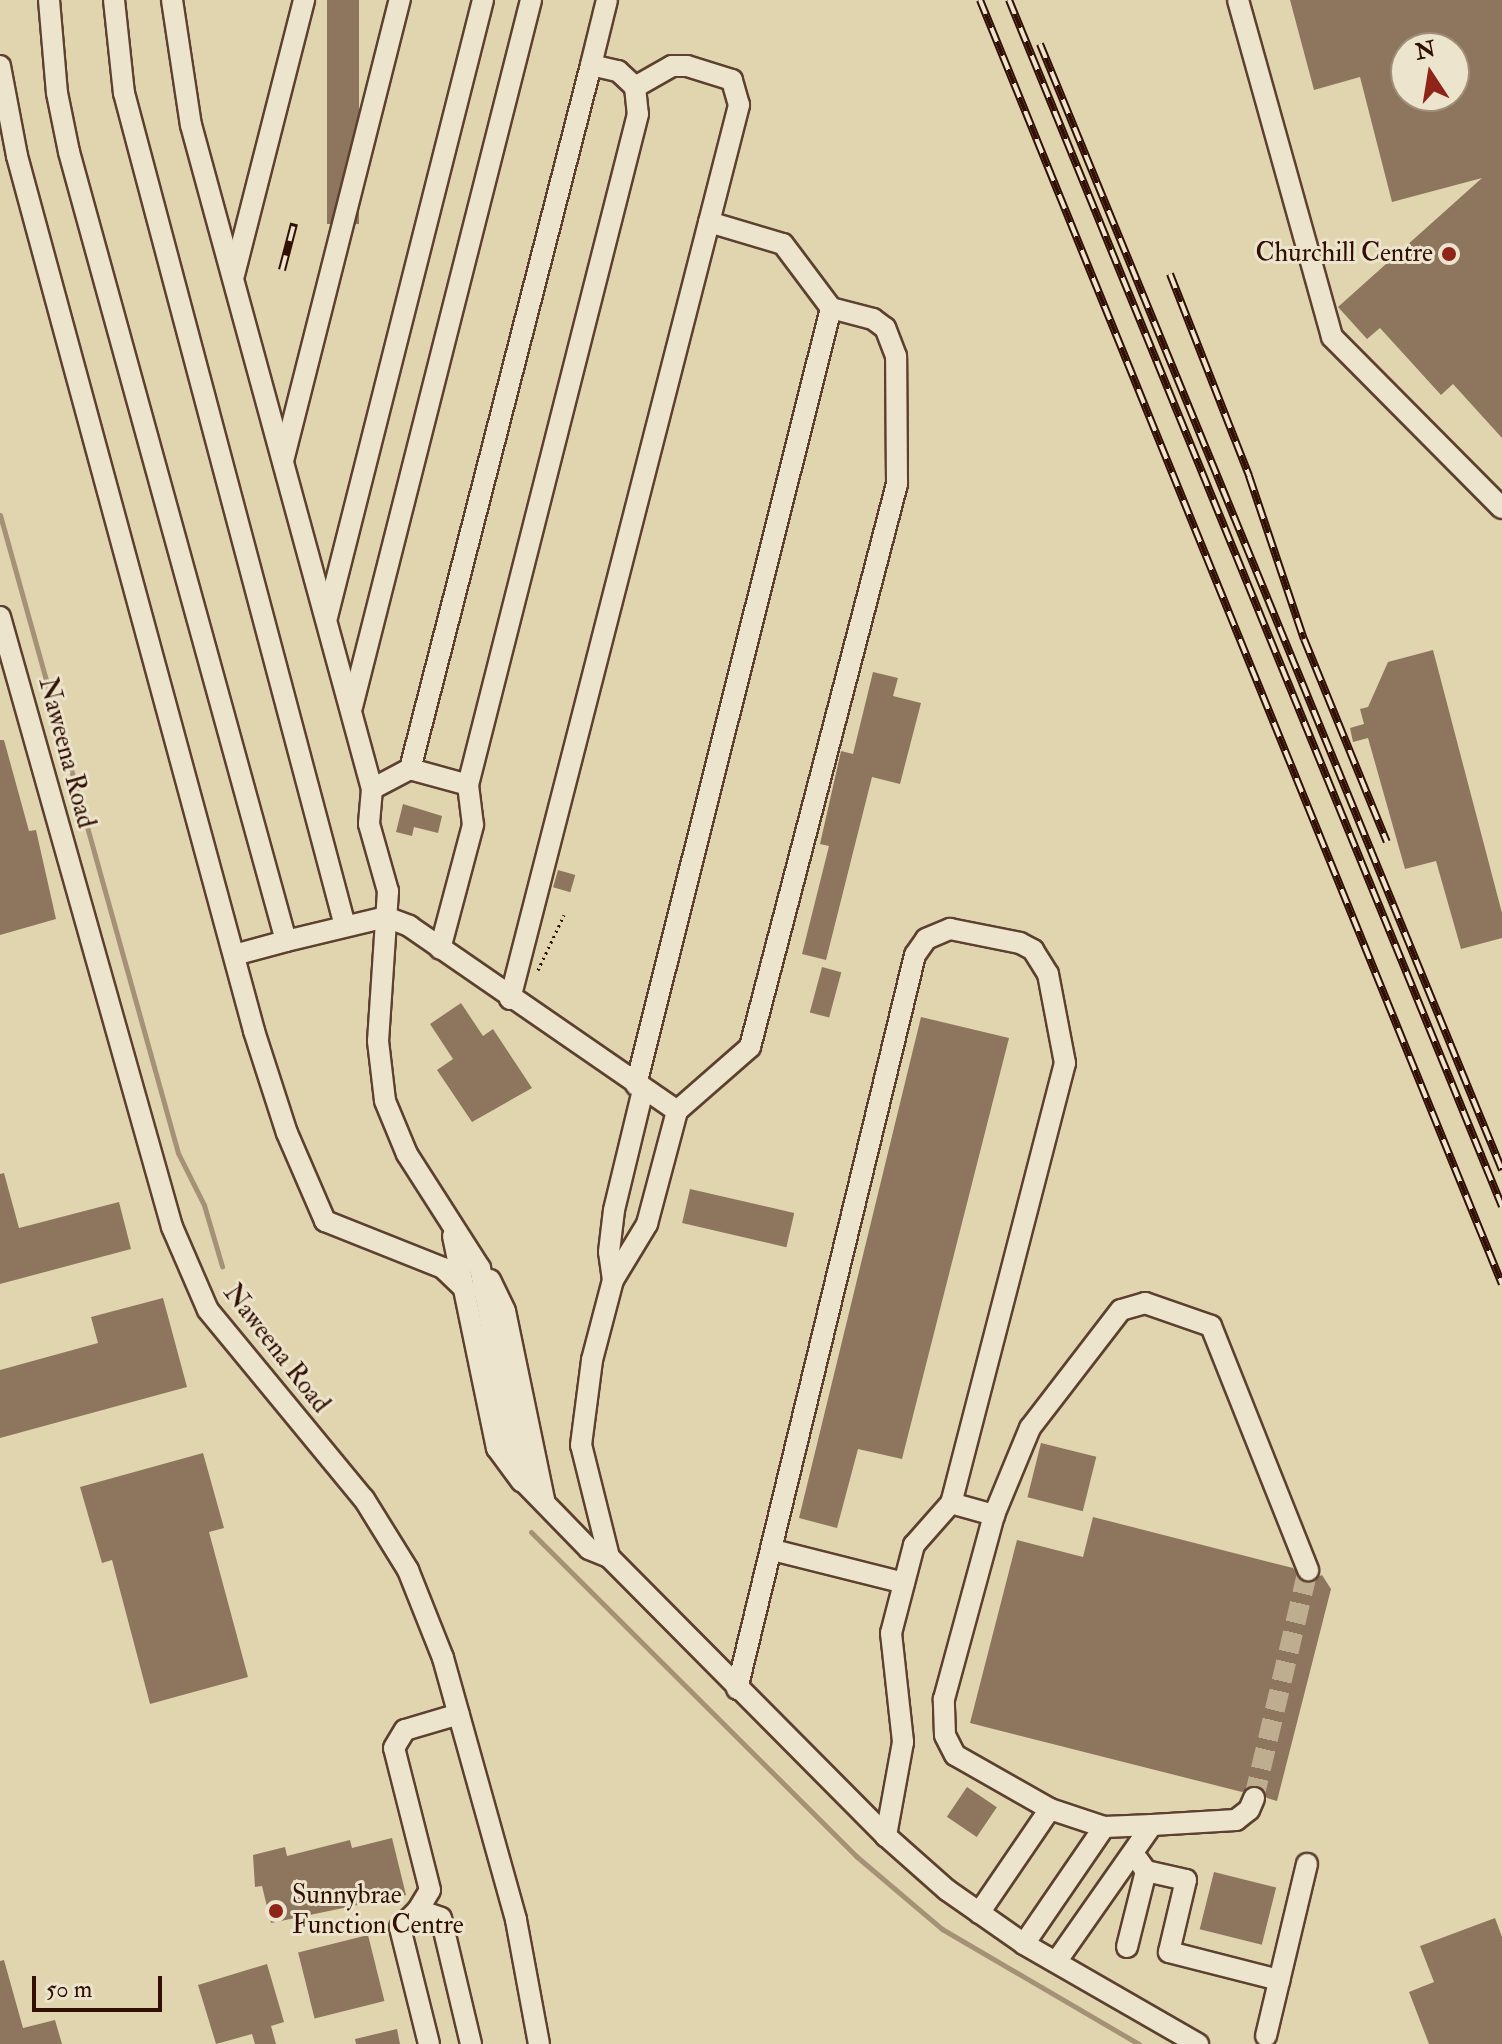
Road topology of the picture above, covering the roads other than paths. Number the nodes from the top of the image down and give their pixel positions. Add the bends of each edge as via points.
1 (49, 0) edge
2 (114, 0) edge
3 (172, 0) edge
4 (304, 0) edge
5 (400, 0) edge
6 (483, 0) edge
7 (531, 0) edge
8 (607, 0) edge
9 (1238, 0) edge
10 (591, 65) junction
11 (0, 66) edge
12 (635, 87) junction
13 (709, 222) junction
14 (233, 279) junction
15 (831, 308) junction
16 (283, 462) junction
17 (1502, 508) edge
18 (0, 617) edge
19 (326, 621) junction
20 (351, 711) junction
21 (410, 769) junction
22 (468, 785) junction
23 (372, 789) junction
24 (386, 917) junction
25 (345, 926) junction
26 (286, 941) junction
27 (440, 949) junction
28 (234, 955) junction
29 (510, 999) junction
30 (640, 1088) junction
31 (677, 1111) junction
32 (442, 1206) junction
33 (474, 1257) junction
34 (613, 1280) junction
35 (467, 1291) junction
36 (486, 1344) junction
37 (528, 1488) junction
38 (951, 1503) junction
39 (551, 1511) junction
40 (994, 1515) junction
41 (773, 1550) junction
42 (609, 1557) junction
43 (1308, 1570) tunnel mouth
44 (904, 1583) junction
45 (891, 1633) junction
46 (737, 1689) junction
47 (459, 1714) junction
48 (896, 1779) junction
49 (1254, 1798) tunnel mouth
50 (1050, 1809) junction
51 (1152, 1825) junction
52 (1104, 1827) junction
53 (886, 1836) junction
54 (1133, 1854) junction
55 (1307, 1864) dead end
56 (1146, 1871) junction
57 (418, 1910) junction
58 (979, 1913) junction
59 (1024, 1944) junction
60 (1127, 1947) dead end
61 (1056, 1962) junction
62 (1279, 1980) junction
63 (1266, 2036) dead end
64 (429, 2044) edge
65 (471, 2044) edge
66 (539, 2044) edge
67 (1198, 2044) edge

1 - 26 street via 57,93 69,152
2 - 25 street via 124,93
3 - 14 street via 180,83
4 - 14 street
5 - 16 street
6 - 19 street
7 - 20 street
8 - 10 street
9 - 17 street via 1332,337
10 - 12 street via 618,71
10 - 21 street
11 - 28 street via 17,156
12 - 13 street via 681,65 725,75 737,85 739,105
12 - 22 street via 638,114
13 - 15 street via 783,244
13 - 29 street
14 - 16 street
15 - 30 street
15 - 31 street via 873,319 892,341 897,484 750,1047
16 - 19 street
18 - 47 street, Naweena Road via 155,1175 189,1271 237,1350 364,1499 400,1558 443,1658
19 - 20 street
20 - 23 street
21 - 22 street
21 - 23 street
22 - 27 street via 473,825
23 - 24 street via 369,824 388,891
24 - 25 street
24 - 27 street
24 - 32 street via 379,1074 407,1154
25 - 26 street
26 - 28 street
27 - 29 street
28 - 35 street via 272,1090 325,1221 443,1268
29 - 30 street
30 - 31 street
30 - 34 street via 614,1210 609,1252
31 - 34 street via 647,1224
32 - 33 street
32 - 35 street
33 - 36 street
33 - 39 street via 500,1298 540,1492
34 - 42 street via 581,1423 586,1470 606,1527
35 - 36 street
36 - 37 street
36 - 37 street via 491,1417 502,1462
37 - 39 street
38 - 40 street
38 - 41 street via 1065,1051 1048,974 1033,950 961,928 938,932 915,955 783,1486
38 - 44 street via 914,1545
39 - 42 street via 589,1549
40 - 43 street via 1030,1428 1116,1315 1145,1303 1195,1317 1217,1334
40 - 50 street via 944,1699 945,1735 964,1763
41 - 44 street
41 - 46 street
42 - 46 street
44 - 45 street
45 - 48 street via 886,1678
45 - 48 street via 903,1742
46 - 53 street
47 - 57 street via 405,1730 394,1748 430,1890
47 - 66 street, Naweena Road via 516,1920
48 - 53 street
49 - 51 street via 1236,1820
50 - 52 street
50 - 58 street
51 - 52 street
51 - 54 street
52 - 59 street
53 - 58 street
54 - 56 street
54 - 61 street
55 - 62 street
56 - 60 street
56 - 62 street via 1186,1880 1169,1952
57 - 64 street via 400,1928
57 - 65 street via 441,1918
58 - 59 street
59 - 61 street
61 - 67 street
62 - 63 street

